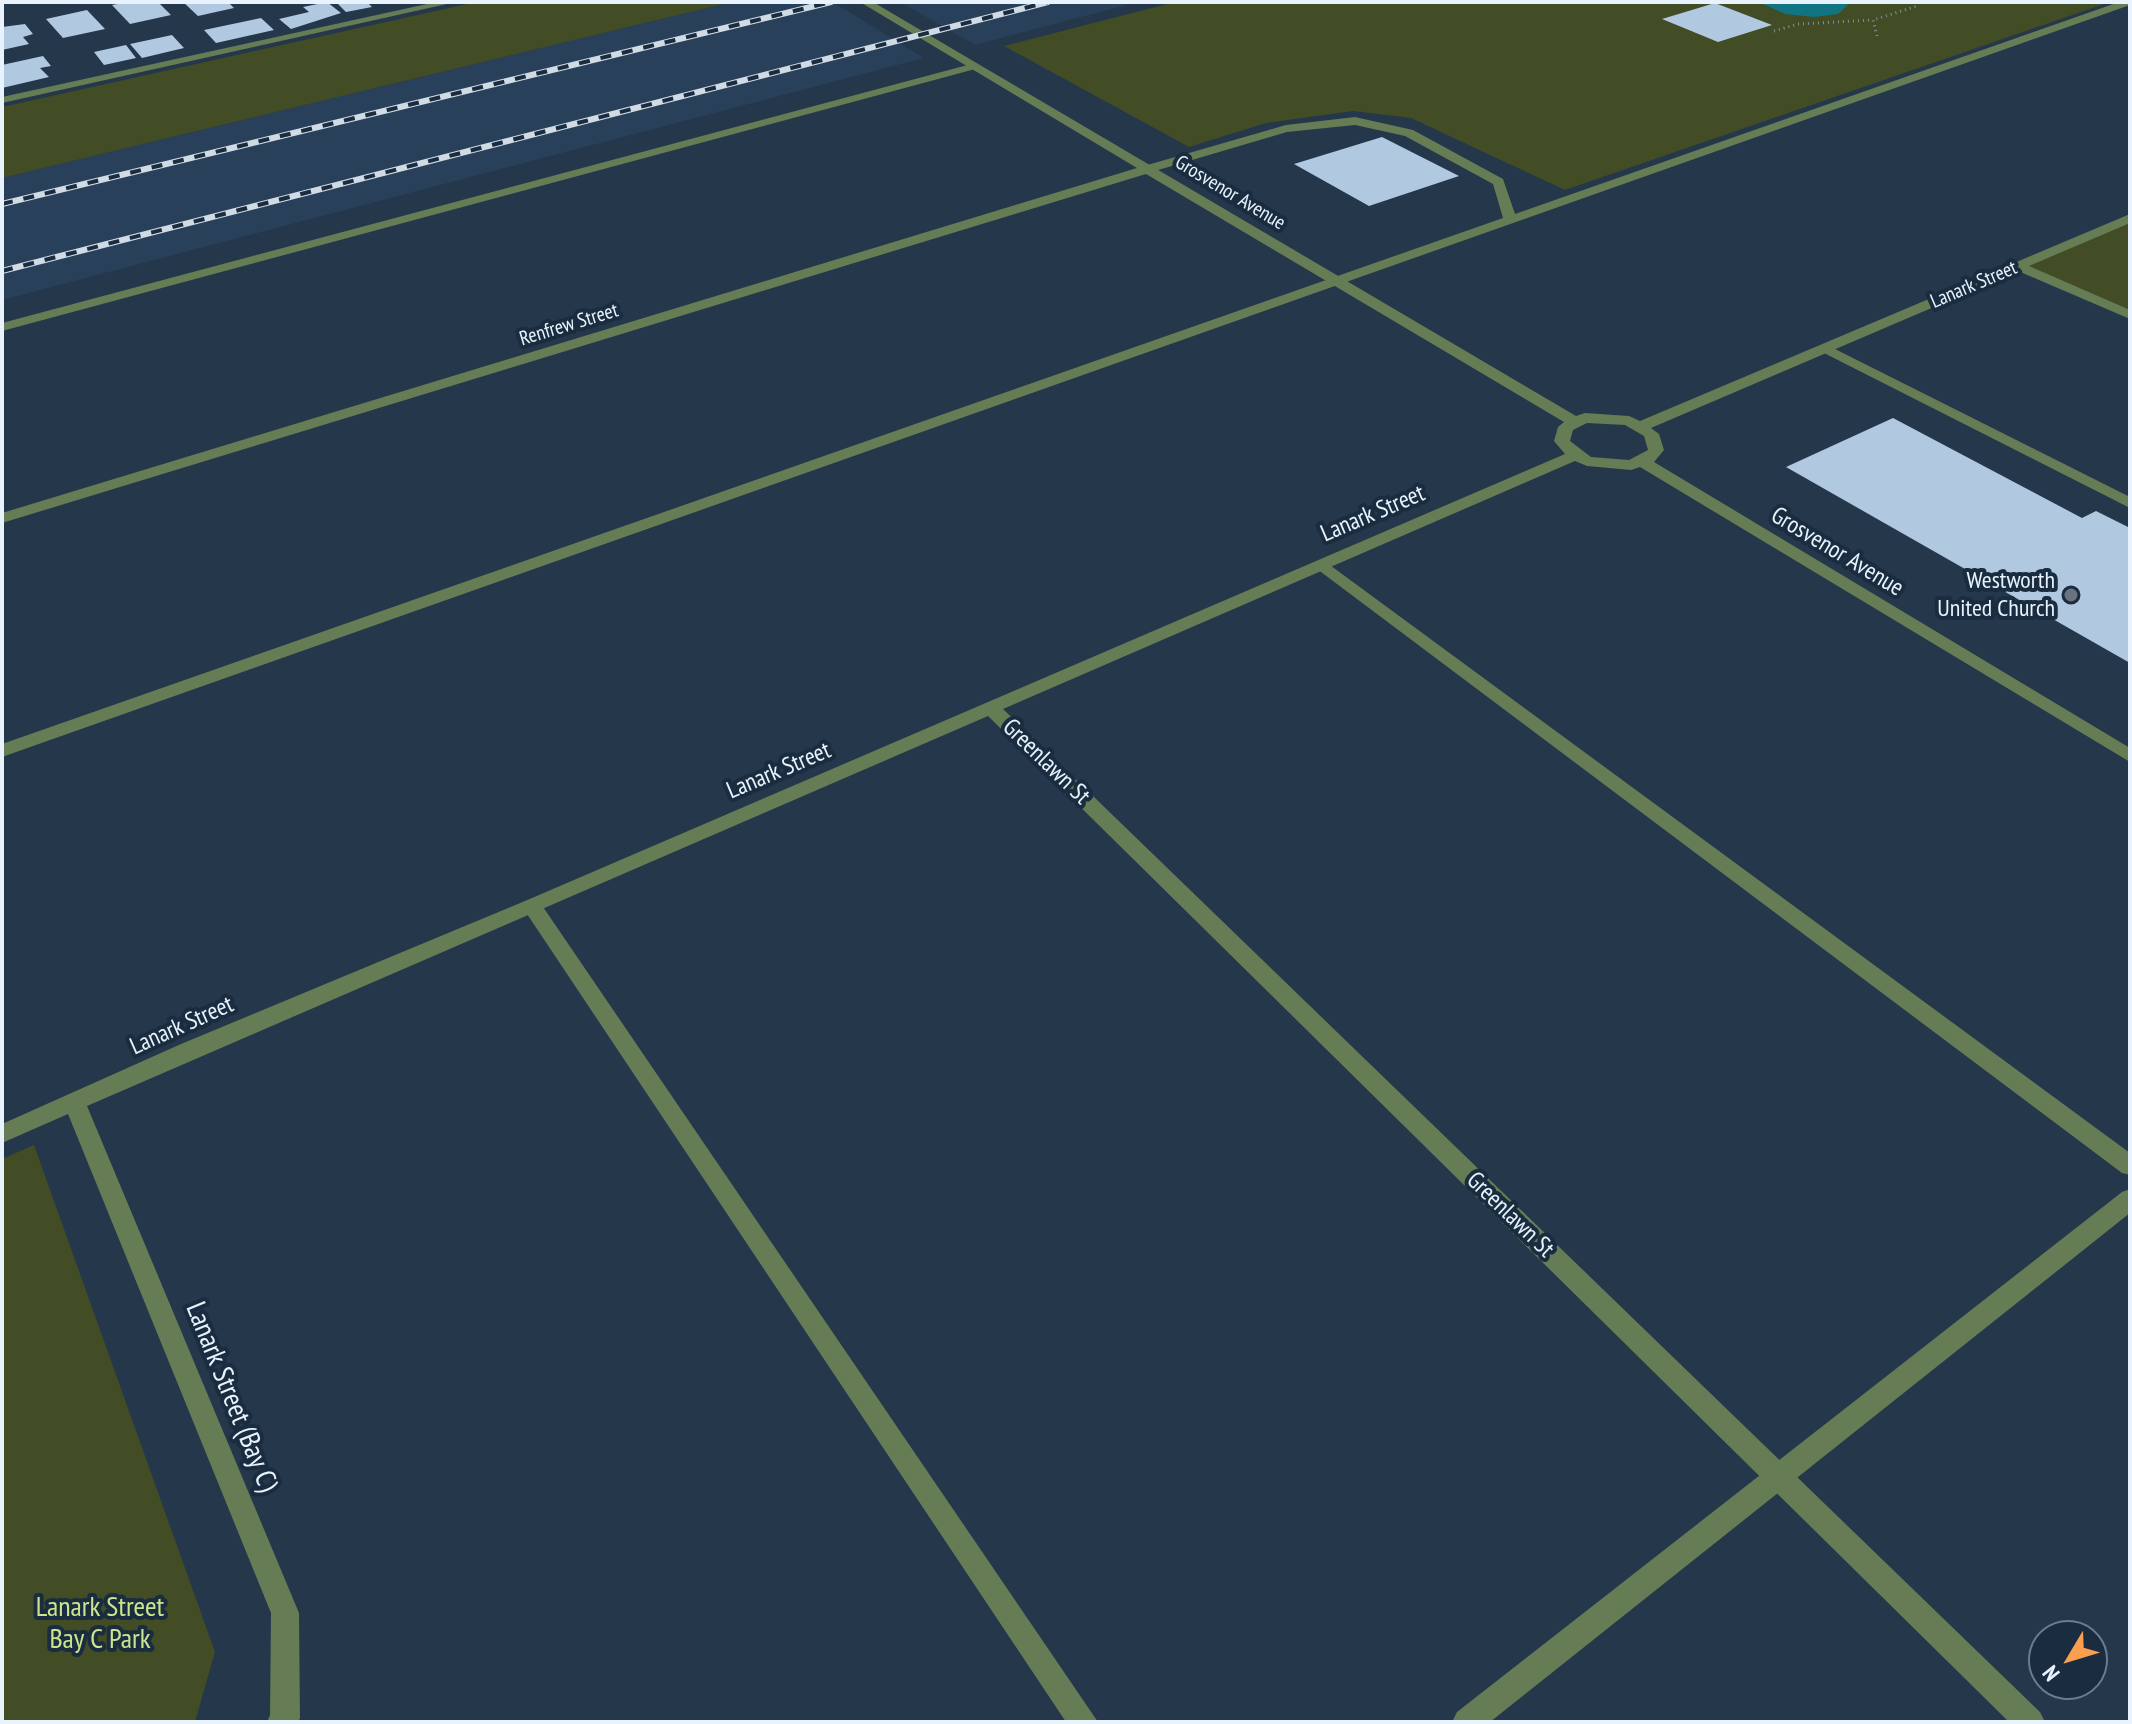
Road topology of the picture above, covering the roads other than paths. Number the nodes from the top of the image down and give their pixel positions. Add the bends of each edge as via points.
1 (451, 2) edge
2 (865, 2) edge
3 (2129, 2) edge
4 (975, 66) junction
5 (2, 100) edge
6 (1148, 169) junction
7 (2130, 218) edge
8 (1510, 219) junction
9 (2018, 266) junction
10 (1336, 281) junction
11 (2130, 315) edge
12 (2, 327) edge
13 (1825, 348) junction
14 (1573, 421) junction
15 (1640, 427) junction
16 (1575, 455) junction
17 (1643, 462) junction
18 (2130, 503) edge
19 (2, 518) edge
20 (1323, 565) junction
21 (991, 708) junction
22 (2, 751) edge
23 (2130, 756) edge
24 (532, 906) junction
25 (75, 1103) junction
26 (2, 1134) edge
27 (2130, 1166) edge
28 (2130, 1199) edge
29 (1778, 1476) junction
30 (282, 1722) edge
31 (1083, 1722) edge
32 (1467, 1722) edge
33 (2030, 1722) edge

1 - 5 street
2 - 4 street, Grosvenor Avenue
3 - 8 street
4 - 6 street, Grosvenor Avenue
4 - 12 street
6 - 8 street, Renfrew Street via 1286,129 1355,121 1409,133 1499,182
6 - 10 street, Grosvenor Avenue
6 - 19 street, Renfrew Street
7 - 9 street, Lanark Street
8 - 10 street
9 - 11 street
9 - 13 street, Lanark Street
10 - 14 street, Grosvenor Avenue
10 - 22 street
13 - 15 street, Lanark Street
13 - 18 street
14 - 15 street via 1614,418
14 - 16 street via 1562,441
15 - 17 street via 1651,434 1656,450
16 - 17 street via 1617,466
16 - 20 street, Lanark Street
17 - 23 street, Grosvenor Avenue
20 - 21 street, Lanark Street
20 - 27 street
21 - 24 street, Lanark Street
21 - 29 street, Greenlawn St
24 - 25 street, Lanark Street
24 - 31 street
25 - 26 street, Lanark Street
25 - 30 street, Lanark Street (Bay C) via 285,1613
28 - 29 street
29 - 32 street
29 - 33 street, Greenlawn St

